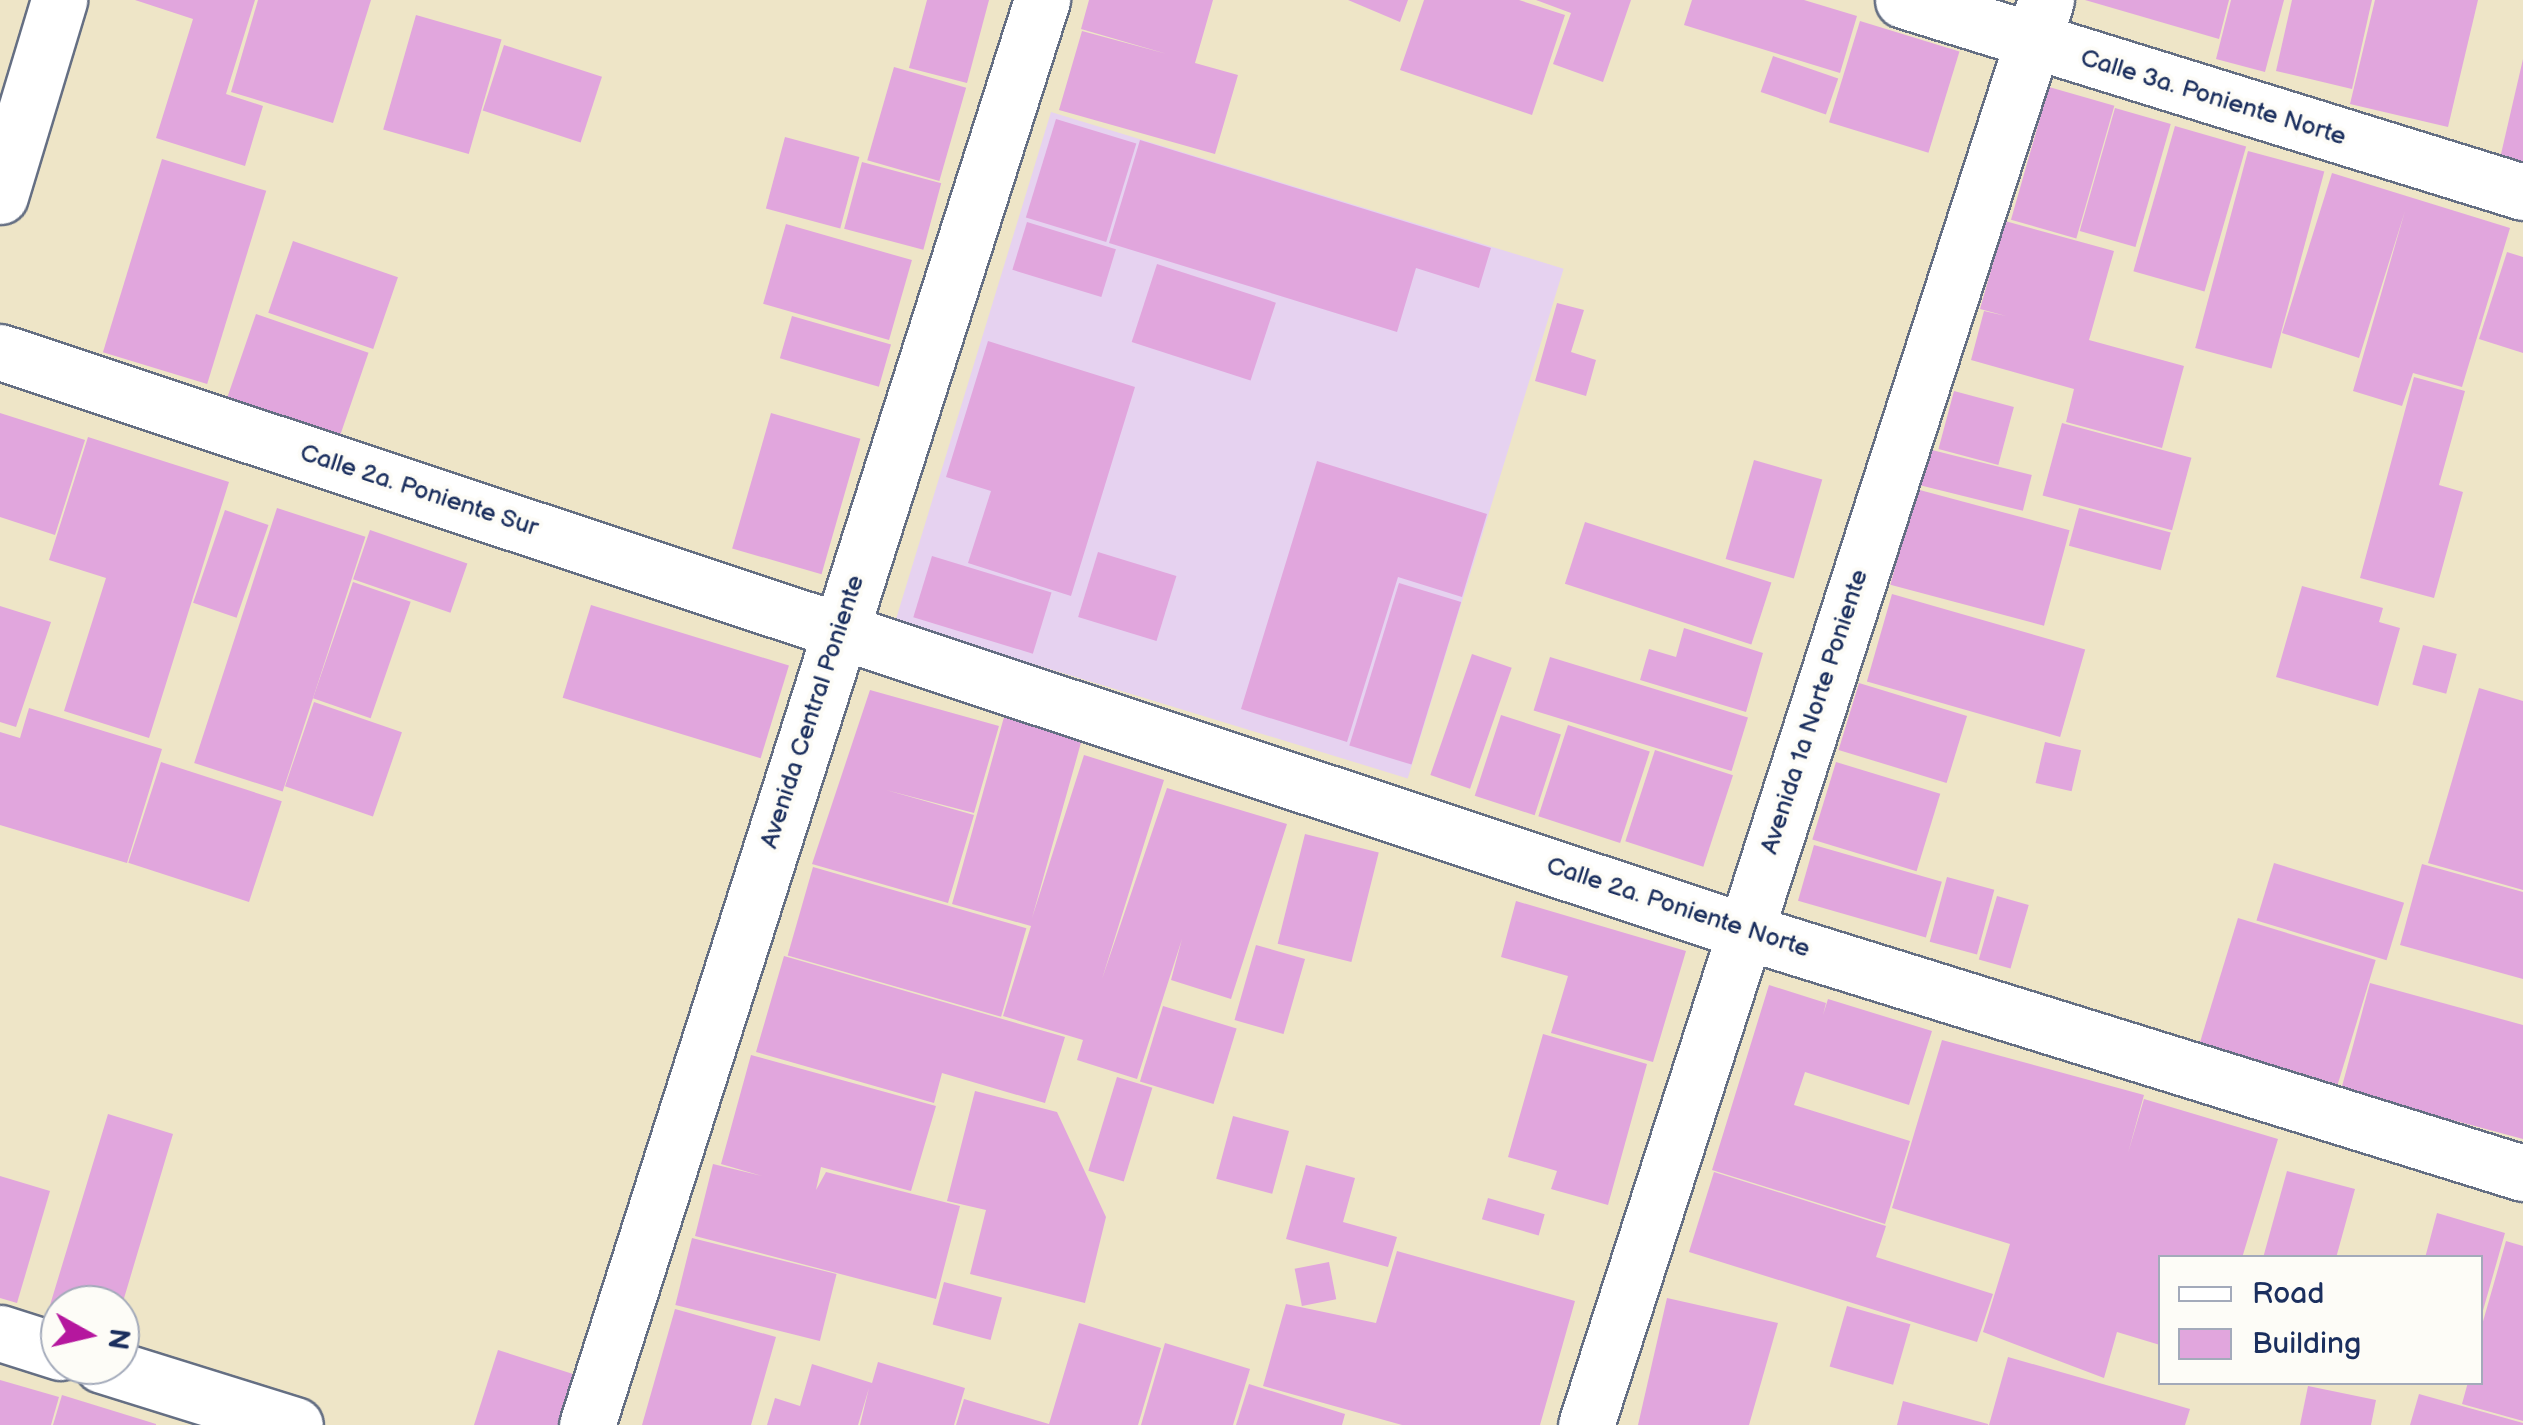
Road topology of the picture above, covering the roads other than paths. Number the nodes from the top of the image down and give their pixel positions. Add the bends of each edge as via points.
1 (59, 0) edge
2 (1042, 0) edge
3 (1904, 0) edge
4 (2039, 22) edge
5 (2523, 192) edge
6 (0, 196) edge
7 (0, 352) edge
8 (838, 630) junction
9 (1744, 931) junction
10 (2523, 1172) edge
11 (0, 1334) edge
12 (40, 1346) edge
13 (140, 1377) edge
14 (295, 1425) edge
15 (588, 1425) edge
16 (1586, 1425) edge

1 - 6 street
2 - 8 street, Avenida Central Poniente
3 - 4 street, Calle 3a. Poniente Norte
4 - 5 street, Calle 3a. Poniente Norte
4 - 9 street, Avenida 1a Norte Poniente
7 - 8 street, Calle 2a. Poniente Sur
8 - 9 street, Calle 2a. Poniente Norte
8 - 15 street, Avenida Central Poniente
9 - 10 street, Calle 2a. Poniente Norte
9 - 16 street, Avenida 1a Norte Poniente
11 - 12 street
13 - 14 street

